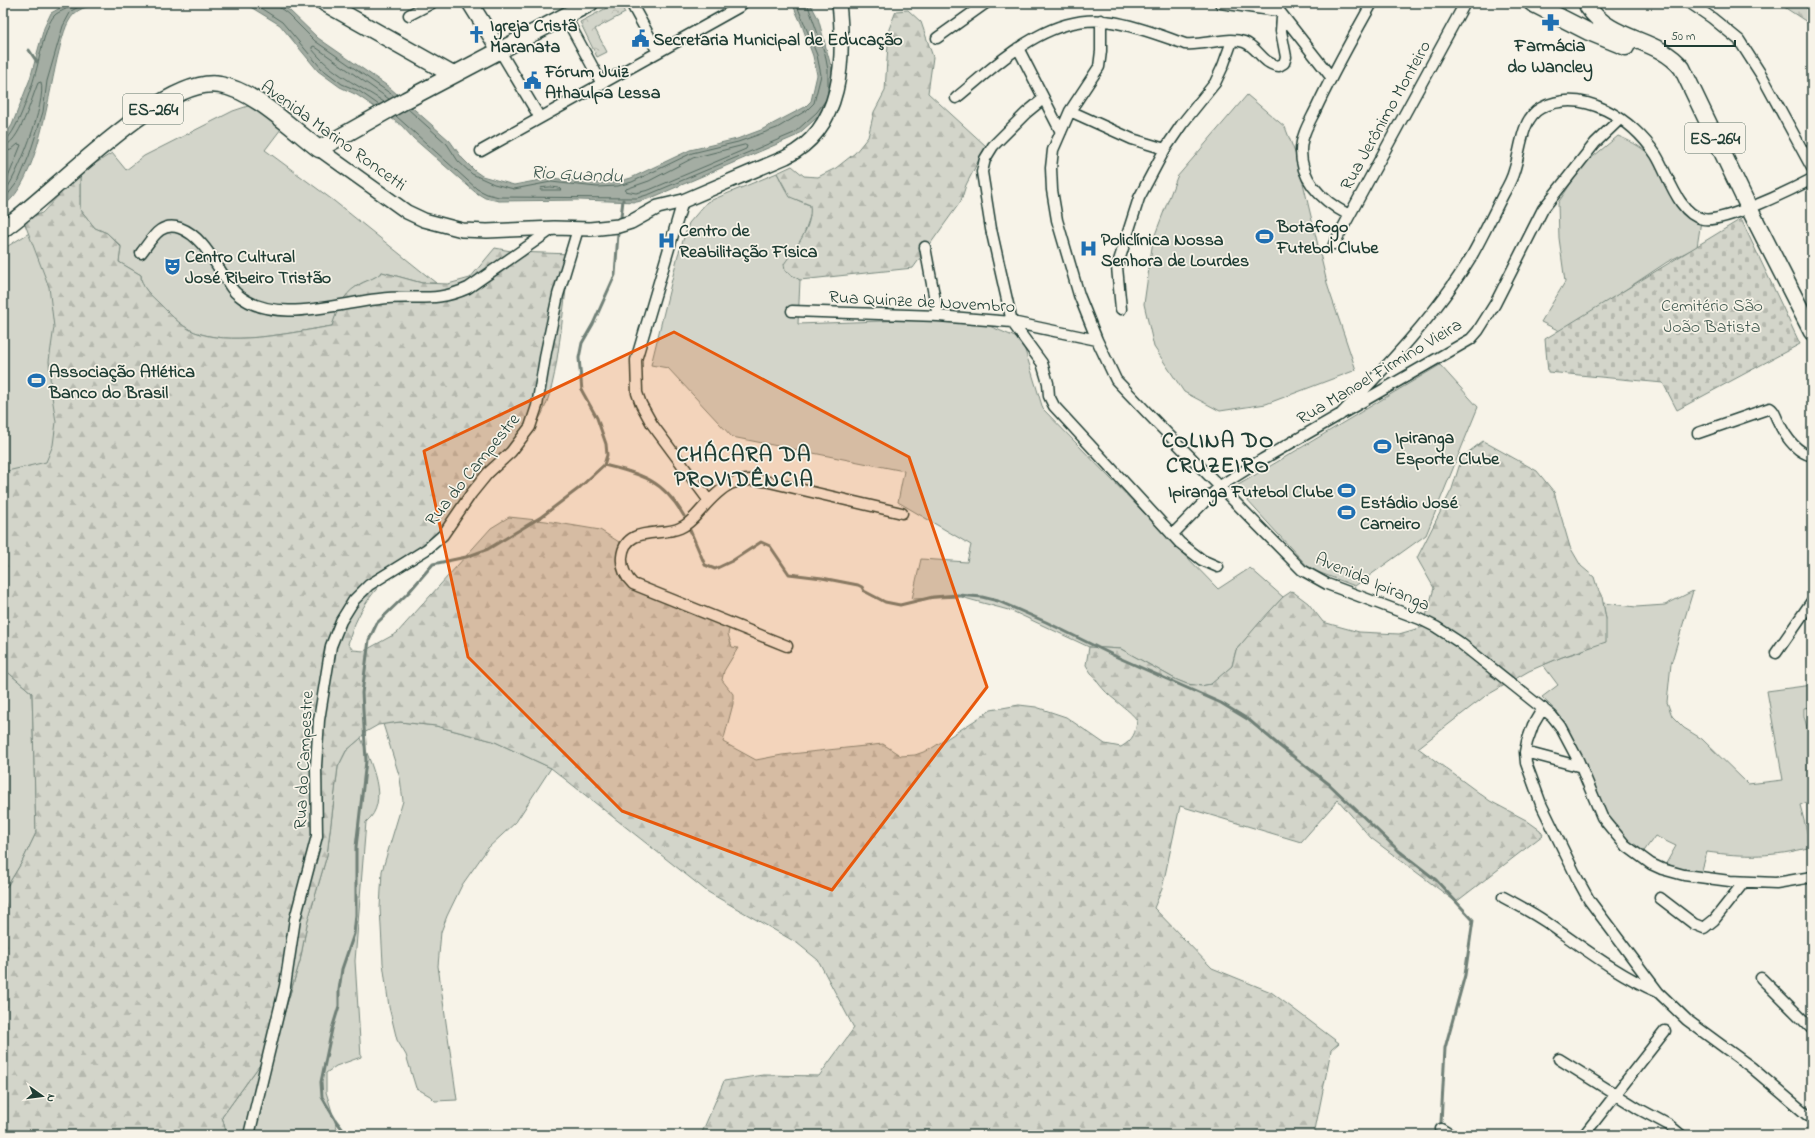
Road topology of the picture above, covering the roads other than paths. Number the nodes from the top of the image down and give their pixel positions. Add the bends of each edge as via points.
1 (325, 3) edge
2 (432, 3) edge
3 (470, 3) edge
4 (590, 3) edge
5 (631, 3) edge
6 (743, 3) edge
7 (839, 3) edge
8 (986, 3) edge
9 (1220, 3) edge
10 (1372, 3) edge
11 (1465, 3) edge
12 (1532, 3) edge
13 (1690, 3) edge
14 (1589, 5) edge
15 (1278, 10) edge
16 (409, 15) dead end
17 (565, 16) junction
18 (1558, 16) junction
19 (1101, 20) junction
20 (937, 38) dead end
21 (1232, 41) junction
22 (1018, 48) junction
23 (500, 51) junction
24 (658, 52) junction
25 (1682, 68) junction
26 (453, 75) junction
27 (1331, 77) junction
28 (602, 84) junction
29 (956, 98) dead end
30 (1043, 99) junction
31 (1070, 111) junction
32 (540, 118) junction
33 (1620, 119) junction
34 (1061, 132) junction
35 (318, 149) junction
36 (1165, 149) junction
37 (481, 151) dead end
38 (1812, 168) edge
39 (1812, 179) edge
40 (683, 201) junction
41 (1749, 208) junction
42 (1350, 215) junction
43 (554, 228) junction
44 (578, 229) junction
45 (3, 230) edge
46 (1334, 244) dead end
47 (925, 247) dead end
48 (141, 253) dead end
49 (1121, 309) dead end
50 (792, 311) dead end
51 (938, 316) junction
52 (1012, 322) junction
53 (1812, 332) edge
54 (1097, 340) junction
55 (1340, 415) junction
56 (1698, 433) dead end
57 (1812, 456) edge
58 (1220, 486) junction
59 (709, 501) junction
60 (902, 513) dead end
61 (1172, 534) junction
62 (1218, 567) dead end
63 (1812, 601) edge
64 (788, 646) dead end
65 (1776, 653) dead end
66 (1543, 708) junction
67 (1525, 752) junction
68 (1582, 767) junction
69 (1812, 877) edge
70 (1744, 882) junction
71 (1503, 897) dead end
72 (1660, 898) dead end
73 (1761, 978) dead end
74 (1658, 992) junction
75 (1812, 1029) edge
76 (1665, 1031) dead end
77 (1559, 1059) dead end
78 (1615, 1094) junction
79 (1808, 1111) edge
80 (1812, 1118) edge
81 (1441, 1129) dead end
82 (249, 1135) edge
83 (1450, 1135) edge
84 (1584, 1135) edge
85 (1681, 1135) edge

1 - 26 main road
2 - 16 street
3 - 23 main road
4 - 17 main road
5 - 24 street
6 - 24 street
7 - 40 street, Avenida Marino Roncetti via 841,70 835,94 820,130 799,151
8 - 20 street
9 - 15 street
10 - 27 street
11 - 42 street, Rua Jerônimo Monteiro
12 - 18 main road
13 - 38 street via 1731,32 1742,45 1762,76
14 - 18 main road via 1574,14
14 - 25 main road, ES-264 via 1599,22 1664,52
15 - 21 street via 1286,57 1282,65 1269,63 1243,42
15 - 27 street
17 - 23 main road
17 - 28 street
18 - 25 main road via 1589,32
19 - 21 street via 1124,24 1185,44
19 - 22 street via 1070,24 1048,31
19 - 31 street, Avenida Ipiranga via 1099,67
21 - 36 street via 1215,83
22 - 29 street
22 - 30 street
23 - 26 main road
23 - 32 street
24 - 28 street
25 - 41 main road, ES-264
26 - 35 main road
27 - 42 street via 1303,136 1301,153 1310,182 1316,192
28 - 32 street
30 - 34 street
30 - 52 street via 993,146 985,159 982,172 991,229
31 - 34 street, Avenida Ipiranga
31 - 36 street via 1132,139
32 - 37 street
33 - 41 street via 1636,130 1655,154 1676,195 1692,215 1710,219
33 - 55 street, Rua Manoel Firmino Vieira via 1595,143 1543,209 1495,304 1471,339
33 - 55 street via 1597,105 1584,102 1554,103 1535,111 1526,128 1514,172 1471,257 1419,328
34 - 54 street, Avenida Ipiranga via 1053,150 1051,168 1057,220 1079,295
35 - 43 street, Avenida Marino Roncetti via 407,212 424,220 462,230
35 - 45 main road, Avenida Marino Roncetti / ES-264 via 260,104 234,88 203,84 179,92 133,122 89,155 58,185
36 - 49 street via 1139,198 1118,260
39 - 41 street
40 - 44 street, Avenida Marino Roncetti via 658,207 618,226
40 - 59 street via 636,360 636,382 641,404 652,424
41 - 53 main road, ES-264
42 - 46 street, Rua Jerônimo Monteiro
43 - 44 street, Avenida Marino Roncetti
43 - 48 street via 474,284 455,294 441,298 388,298 301,310 273,309 250,303 236,293 198,239 182,228 169,225 159,230
44 - 82 street, Rua do Campestre via 558,295 537,406 530,427 511,452 488,473 471,494 443,535 427,549 369,586 354,600 341,621 331,646 319,720 316,766 317,836 295,919 285,986
47 - 51 street
50 - 51 street, Rua Quinze de Novembro
51 - 52 street, Rua Quinze de Novembro
52 - 54 street, Rua Quinze de Novembro
52 - 61 street via 1042,363 1049,396 1054,406
54 - 58 street, Avenida Ipiranga via 1116,380
55 - 58 street, Rua Manoel Firmino Vieira
56 - 57 street via 1770,408 1792,443
58 - 61 street, Rua Manoel Firmino Vieira
58 - 66 street, Avenida Ipiranga via 1302,570 1327,584 1436,627
59 - 60 street via 734,481 754,478
59 - 64 street via 693,519 680,528 633,538 622,554 626,578 632,584
61 - 62 street via 1202,560
63 - 65 street
66 - 67 street via 1531,730
66 - 68 street, Avenida Ipiranga via 1560,726
67 - 68 street
67 - 74 street via 1528,771 1541,804 1578,880
68 - 70 street, Avenida Ipiranga via 1602,817 1620,840 1634,852 1662,869 1676,873
69 - 70 street, Avenida Ipiranga via 1776,883
70 - 72 street via 1714,920 1704,928 1694,924
71 - 74 street via 1631,979
73 - 75 street
74 - 79 street via 1687,1020
76 - 78 street
77 - 78 street
78 - 84 street
78 - 85 street via 1669,1125
79 - 80 street
81 - 83 street

